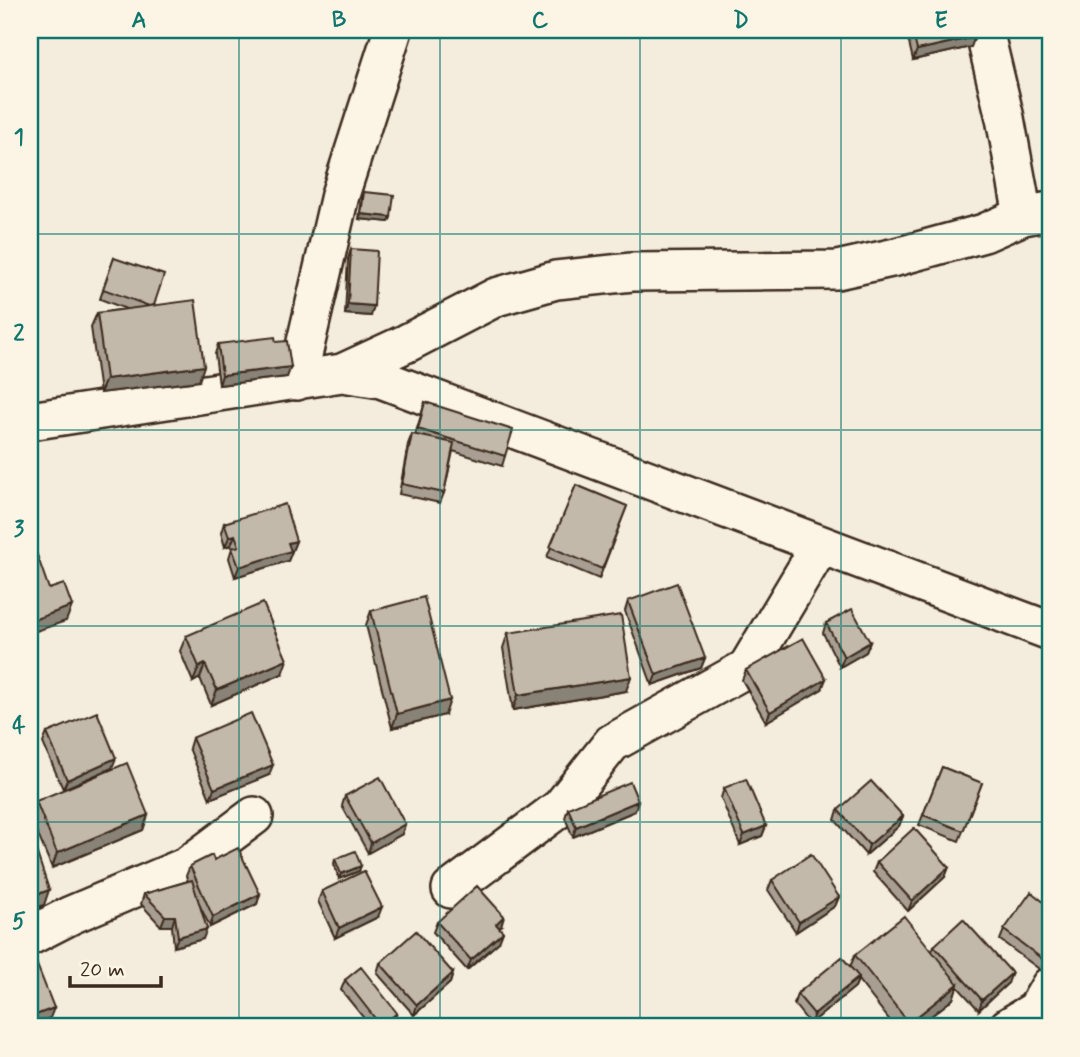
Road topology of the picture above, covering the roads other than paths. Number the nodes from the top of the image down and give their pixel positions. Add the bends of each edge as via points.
1 (393, 30) edge
2 (984, 30) edge
3 (1037, 214) edge
4 (342, 373) junction
5 (297, 381) junction
6 (30, 421) edge
7 (820, 546) junction
8 (1050, 631) edge
9 (254, 816) dead end
10 (451, 889) dead end
11 (30, 936) edge
12 (1050, 986) edge
13 (1008, 1027) edge

1 - 5 street via 340,195
2 - 3 street via 1007,131
3 - 4 street via 984,233 837,270 632,272 556,280 496,297
4 - 5 street
4 - 7 street via 381,379
5 - 6 street
7 - 8 street
7 - 10 street via 747,668 612,743 561,807
9 - 11 street via 187,866
12 - 13 street via 1036,1010

